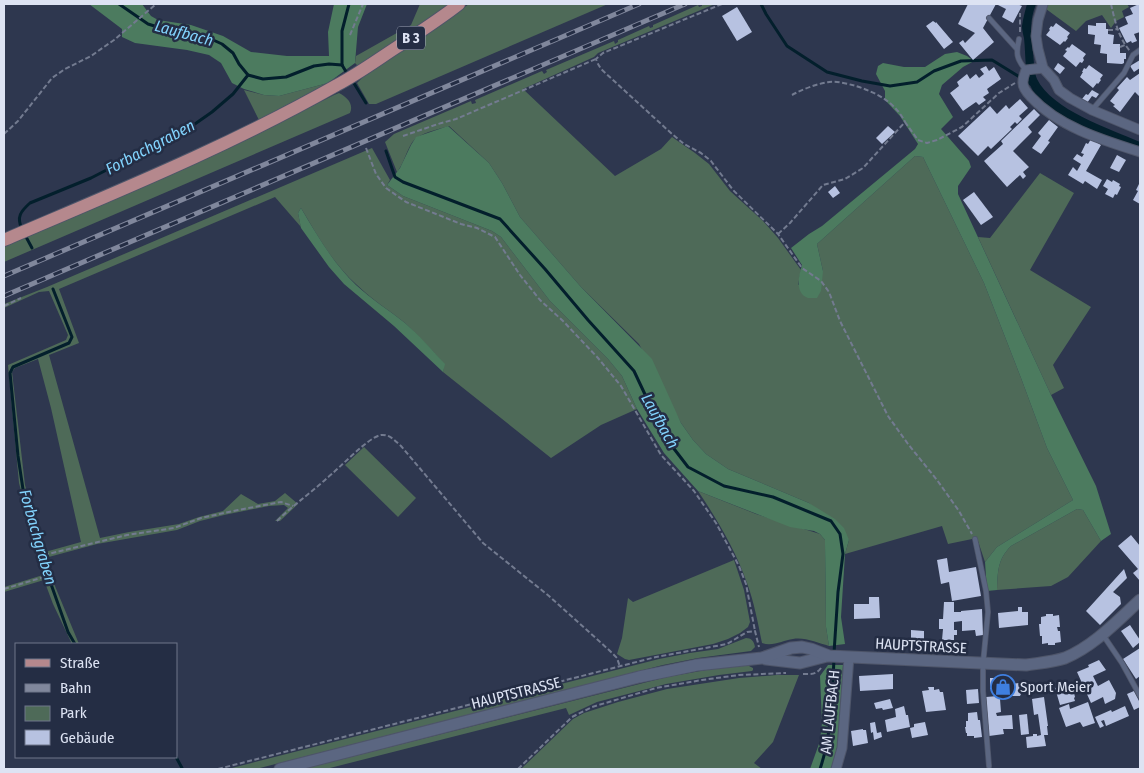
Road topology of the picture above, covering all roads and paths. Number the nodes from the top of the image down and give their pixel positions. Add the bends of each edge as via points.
1 (156, 4) edge
2 (363, 4) edge
3 (460, 4) edge
4 (722, 4) edge
5 (1043, 4) edge
6 (1111, 4) edge
7 (1020, 13) dead end
8 (989, 18) dead end
9 (1117, 29) junction
10 (1108, 30) dead end
11 (350, 35) dead end
12 (1020, 39) joint
13 (1125, 45) junction
14 (1120, 47) dead end
15 (1017, 48) junction
16 (1140, 50) edge
17 (1133, 55) junction
18 (596, 59) junction
19 (1040, 68) junction
20 (1026, 70) junction
21 (1022, 82) junction
22 (792, 95) dead end
23 (1092, 110) junction
24 (906, 122) junction
25 (1140, 130) edge
26 (4, 134) edge
27 (403, 136) dead end
28 (366, 148) dead end
29 (1140, 152) edge
30 (778, 234) junction
31 (4, 240) edge
32 (21, 298) dead end
33 (4, 306) edge
34 (293, 506) junction
35 (278, 521) dead end
36 (975, 539) joint
37 (44, 554) dead end
38 (44, 577) dead end
39 (4, 589) edge
40 (1140, 600) edge
41 (756, 631) junction
42 (1103, 634) junction
43 (761, 653) junction
44 (836, 657) junction
45 (983, 664) junction
46 (620, 667) junction
47 (786, 673) dead end
48 (796, 673) dead end
49 (1140, 696) edge
50 (989, 766) dead end
51 (218, 769) edge
52 (280, 769) edge
53 (518, 769) edge
54 (836, 769) edge

1 - 26 path via 114,40 52,78
2 - 11 path
3 - 31 main road, B 3 via 362,70 267,123 188,161
4 - 18 path via 611,49
5 - 19 street via 1036,36
6 - 9 path
7 - 12 path
8 - 15 lane
9 - 10 path
9 - 13 path
12 - 15 lane
13 - 14 path
13 - 17 path
15 - 20 lane via 1018,61
16 - 17 lane
17 - 23 lane via 1124,73
18 - 27 path via 456,119
18 - 30 path via 601,69 672,134 711,161 733,190
19 - 20 street
19 - 23 street via 1054,80 1059,90
20 - 21 street
21 - 24 path via 1008,86 962,127 938,140 927,143 918,140
21 - 29 street via 1026,92 1059,120 1105,141
22 - 24 path via 812,86 844,83 884,98 895,106
23 - 25 street
24 - 30 path via 862,168 845,179 823,185
28 - 41 path via 376,174 386,188 406,202 495,237 540,300 621,386 661,455 694,491 716,523 746,584
30 - 36 path via 802,268 821,281 829,292 888,416 937,480
32 - 33 path
34 - 35 path
34 - 37 path via 282,502 238,510 174,528
34 - 46 path via 368,442 380,435 390,436 483,543 549,596 617,658
36 - 45 lane, HAUPTSTRASSE via 988,612
38 - 39 path
40 - 42 street, HAUPTSTRASSE
41 - 43 path
41 - 46 path via 747,632 727,644 672,653
42 - 45 street, HAUPTSTRASSE via 1063,658 1026,665
42 - 49 lane
43 - 44 street, HAUPTSTRASSE via 802,647
43 - 52 street, HAUPTSTRASSE via 639,677
44 - 45 street, HAUPTSTRASSE
44 - 48 path via 812,674
44 - 54 street, AM LAUFBACH via 842,748
45 - 50 lane, HAUPTSTRASSE
46 - 51 path
47 - 53 path via 665,686 592,707 572,717

